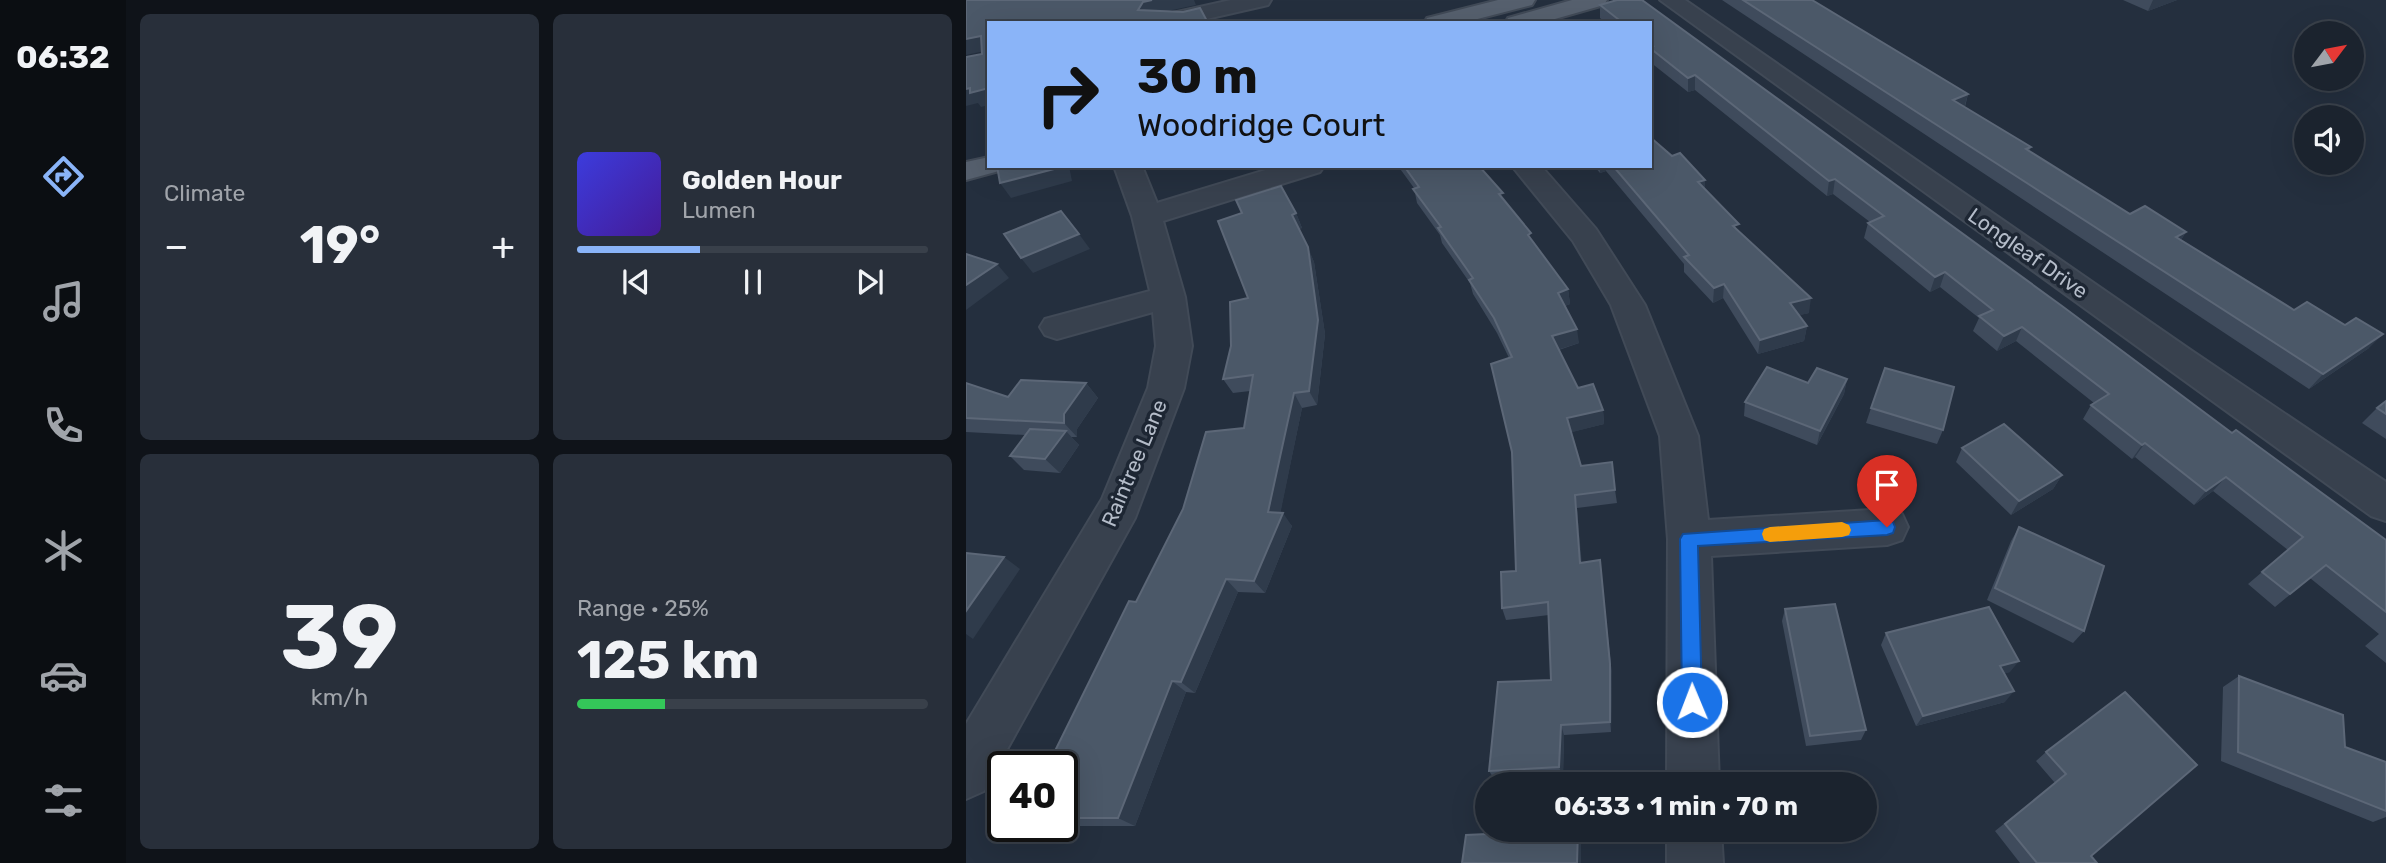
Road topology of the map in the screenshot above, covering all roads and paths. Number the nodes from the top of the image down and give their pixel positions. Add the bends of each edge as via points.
1 (1260, 0) edge
2 (1524, 0) edge
3 (1596, 0) edge
4 (1671, 0) edge
5 (1167, 21) edge
6 (1443, 21) edge
7 (1523, 21) edge
8 (987, 140) edge
9 (966, 145) edge
10 (987, 166) edge
11 (1129, 168) edge
12 (1303, 168) edge
13 (1528, 168) edge
14 (966, 172) edge
15 (1147, 216) junction
16 (1168, 297) junction
17 (1057, 327) dead end
18 (2386, 504) edge
19 (1887, 527) dead end
20 (1689, 539) junction
21 (970, 759) edge
22 (1693, 772) edge
23 (1694, 842) edge
24 (1695, 863) edge

1 - 5 street
2 - 6 main road
3 - 7 main road
4 - 18 street, Longleaf Drive
8 - 9 main road
10 - 14 main road
11 - 15 street, Raintree Lane
12 - 15 street
13 - 20 street via 1585,236 1628,305 1678,436
15 - 16 street, Raintree Lane
16 - 17 street
16 - 21 street, Raintree Lane via 1174,346 1166,388 1120,506
19 - 20 street
20 - 22 street
23 - 24 street

